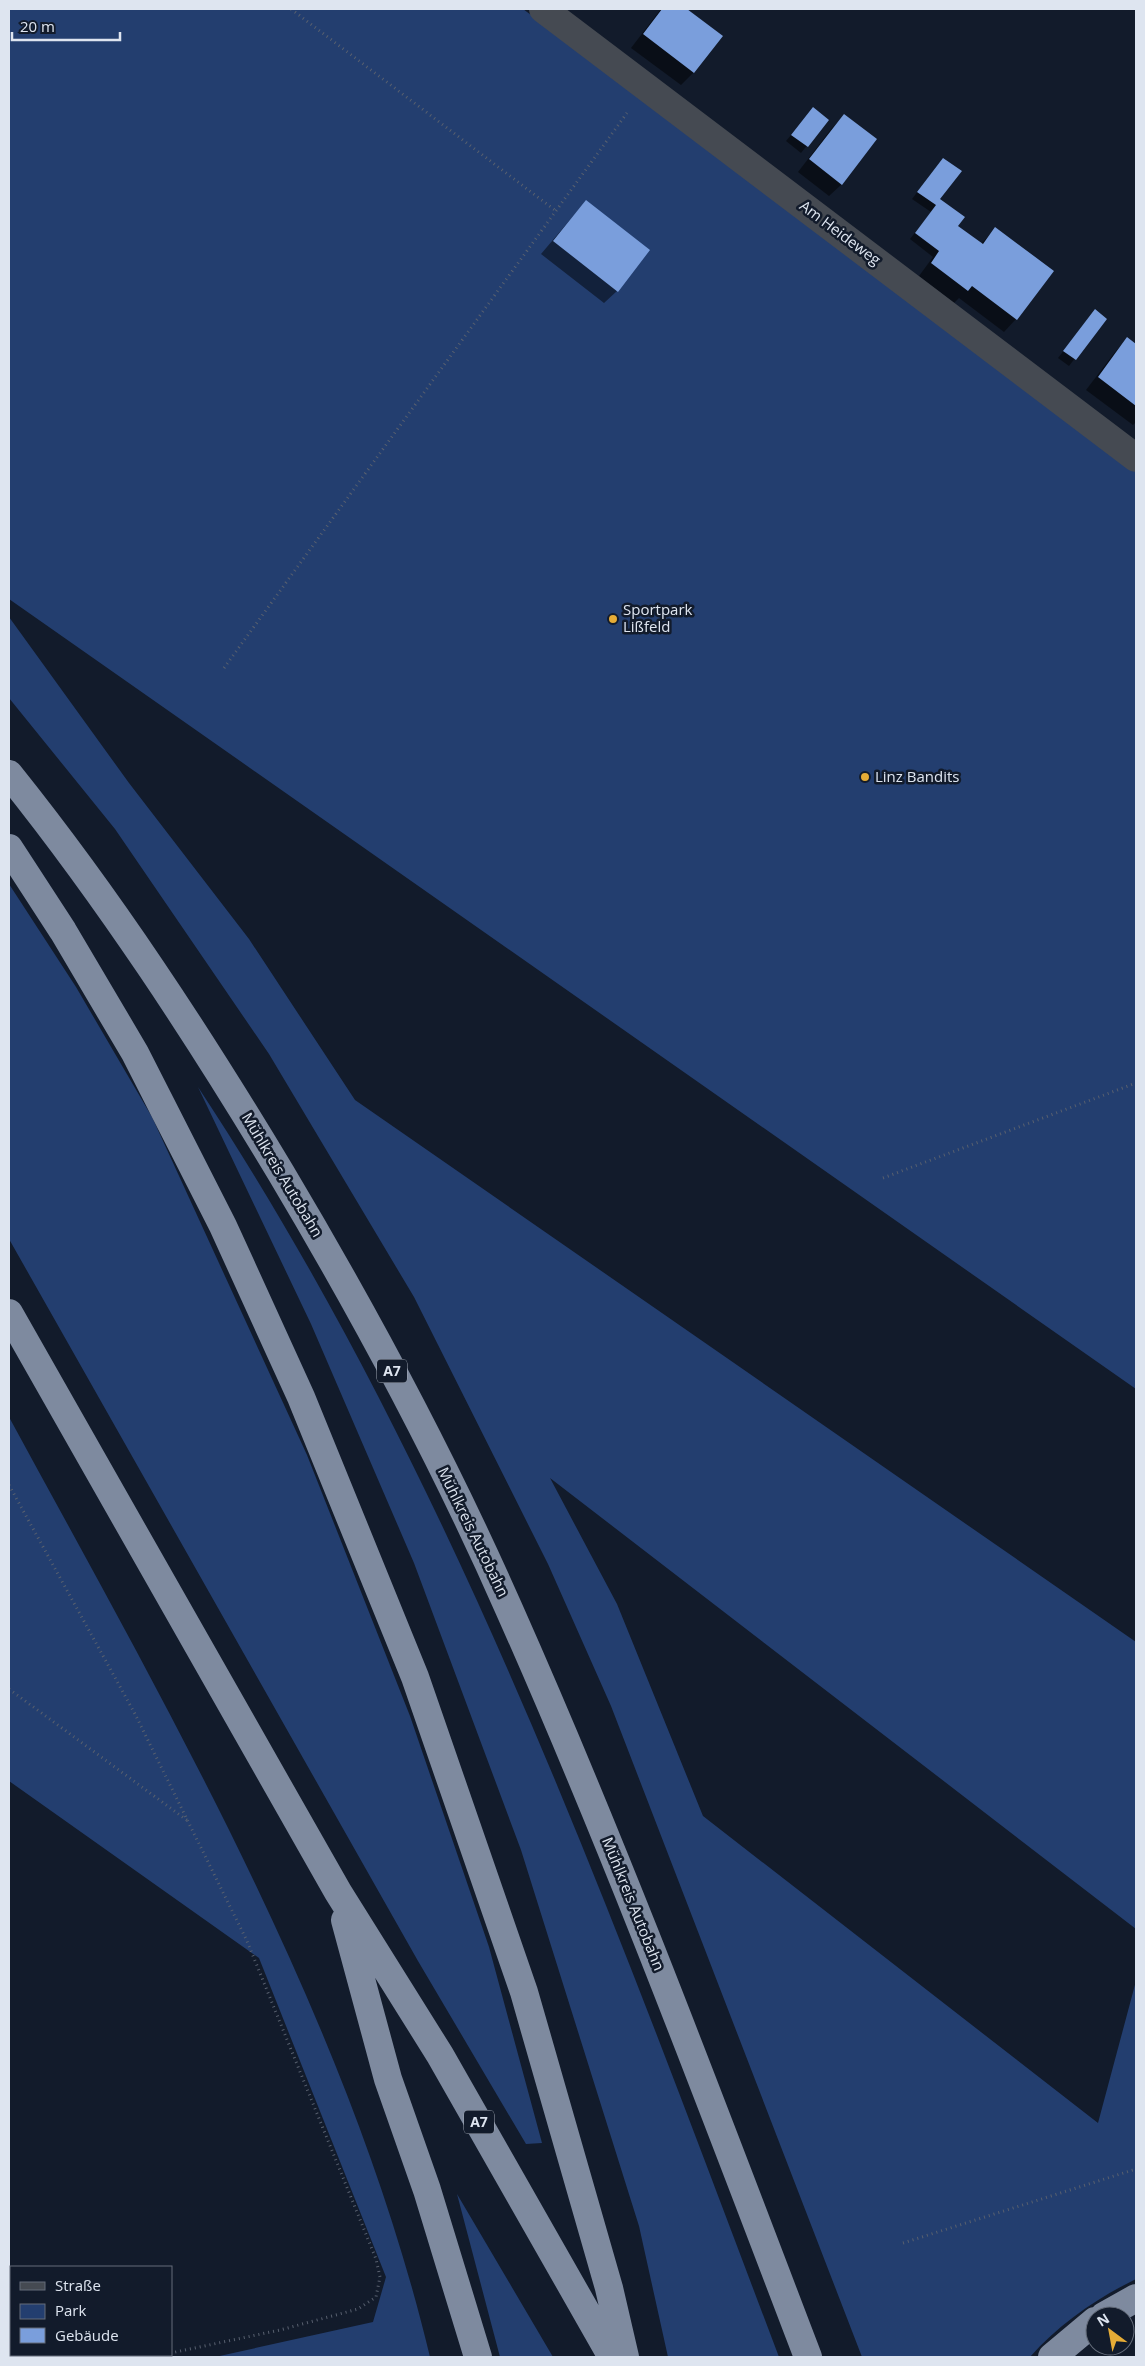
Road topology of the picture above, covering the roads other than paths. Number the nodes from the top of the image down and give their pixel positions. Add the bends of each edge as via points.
1 (543, 9) edge
2 (1136, 458) edge
3 (9, 774) edge
4 (9, 848) edge
5 (9, 1313) edge
6 (338, 1892) junction
7 (1136, 2298) edge
8 (1122, 2306) edge
9 (1085, 2330) edge
10 (478, 2357) edge
11 (612, 2357) edge
12 (625, 2357) edge
13 (808, 2357) edge
14 (1052, 2357) edge

1 - 2 street, Am Heideweg
3 - 13 highway, Mühlkreis Autobahn / A7 via 114,913 224,1078 344,1279 428,1438 508,1605 587,1788
4 - 12 highway via 63,931 135,1053 223,1226 301,1397 415,1677 524,1992 609,2288
5 - 6 highway, A7
6 - 10 highway via 388,2079 427,2190
6 - 11 highway, A7 via 440,2055
7 - 8 highway
9 - 14 highway

